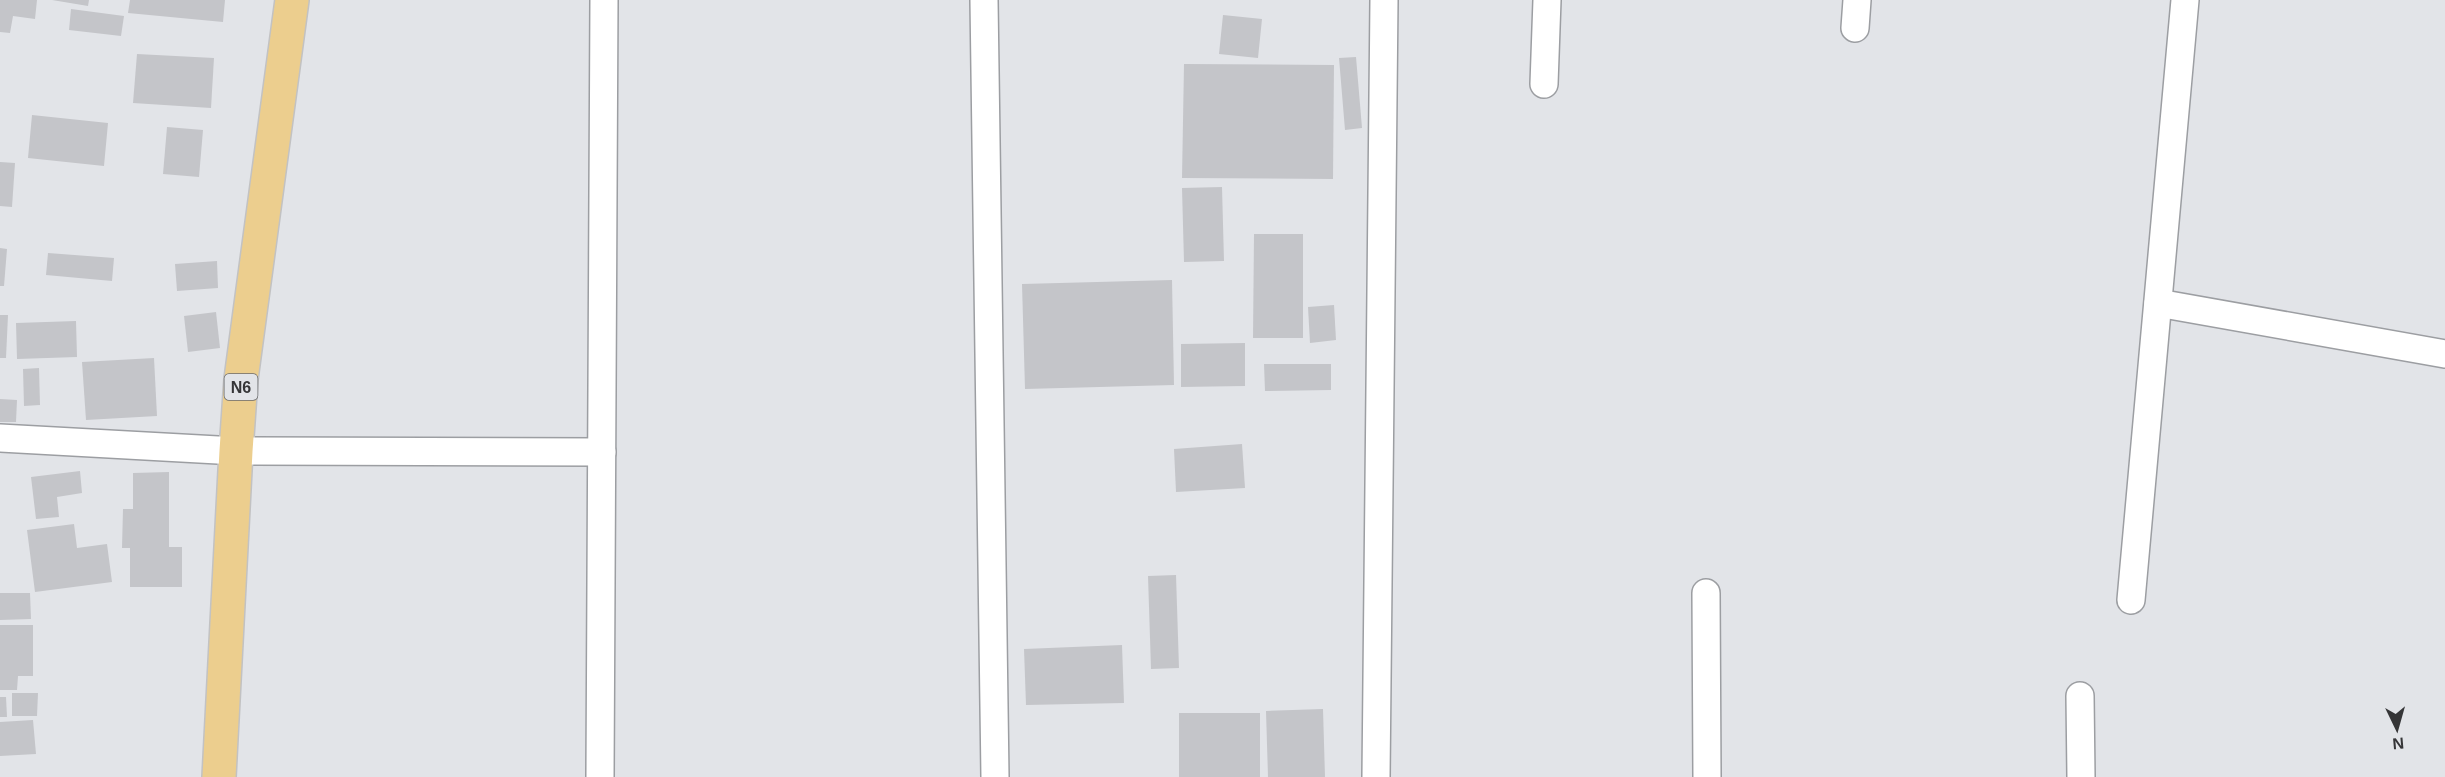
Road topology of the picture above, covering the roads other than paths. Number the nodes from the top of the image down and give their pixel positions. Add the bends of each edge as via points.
1 (292, 0) edge
2 (604, 0) edge
3 (984, 0) edge
4 (1384, 0) edge
5 (1547, 0) edge
6 (1857, 0) edge
7 (2185, 0) edge
8 (1855, 28) dead end
9 (1544, 84) dead end
10 (2158, 303) junction
11 (2445, 354) edge
12 (0, 438) edge
13 (236, 451) junction
14 (602, 452) junction
15 (1706, 593) dead end
16 (2131, 600) dead end
17 (2080, 696) dead end
18 (219, 777) edge
19 (600, 777) edge
20 (995, 777) edge
21 (1376, 777) edge
22 (1707, 777) edge
23 (2081, 777) edge

1 - 13 highway, N6 via 241,379
2 - 14 street
3 - 20 street
4 - 21 street
5 - 9 street
6 - 8 street
7 - 10 street
10 - 11 street
10 - 16 street
12 - 13 street
13 - 14 street
13 - 18 highway, N6
14 - 19 street
15 - 22 street
17 - 23 street

